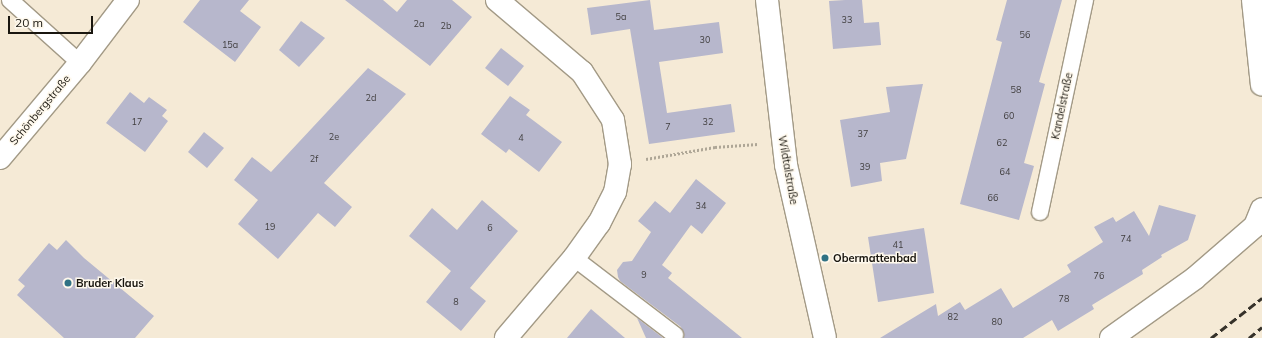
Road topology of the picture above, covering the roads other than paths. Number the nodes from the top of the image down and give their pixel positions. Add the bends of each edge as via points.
1 (10, 0) edge
2 (128, 0) edge
3 (497, 0) edge
4 (767, 0) edge
5 (1085, 0) edge
6 (1253, 0) edge
7 (80, 63) junction
8 (1262, 85) edge
9 (0, 158) edge
10 (1262, 209) edge
11 (1040, 212) dead end
12 (574, 258) junction
13 (675, 334) dead end
14 (506, 338) edge
15 (825, 338) edge
16 (1111, 338) edge

1 - 7 lane
2 - 7 street, Schönbergstraße
3 - 12 street via 582,72 613,120 620,164 615,192 599,223
4 - 15 street, Wildtalstraße via 786,165
5 - 11 lane, Kandelstraße
6 - 8 street
7 - 9 street, Schönbergstraße
10 - 16 street via 1255,226 1195,278
12 - 13 lane
12 - 14 street

